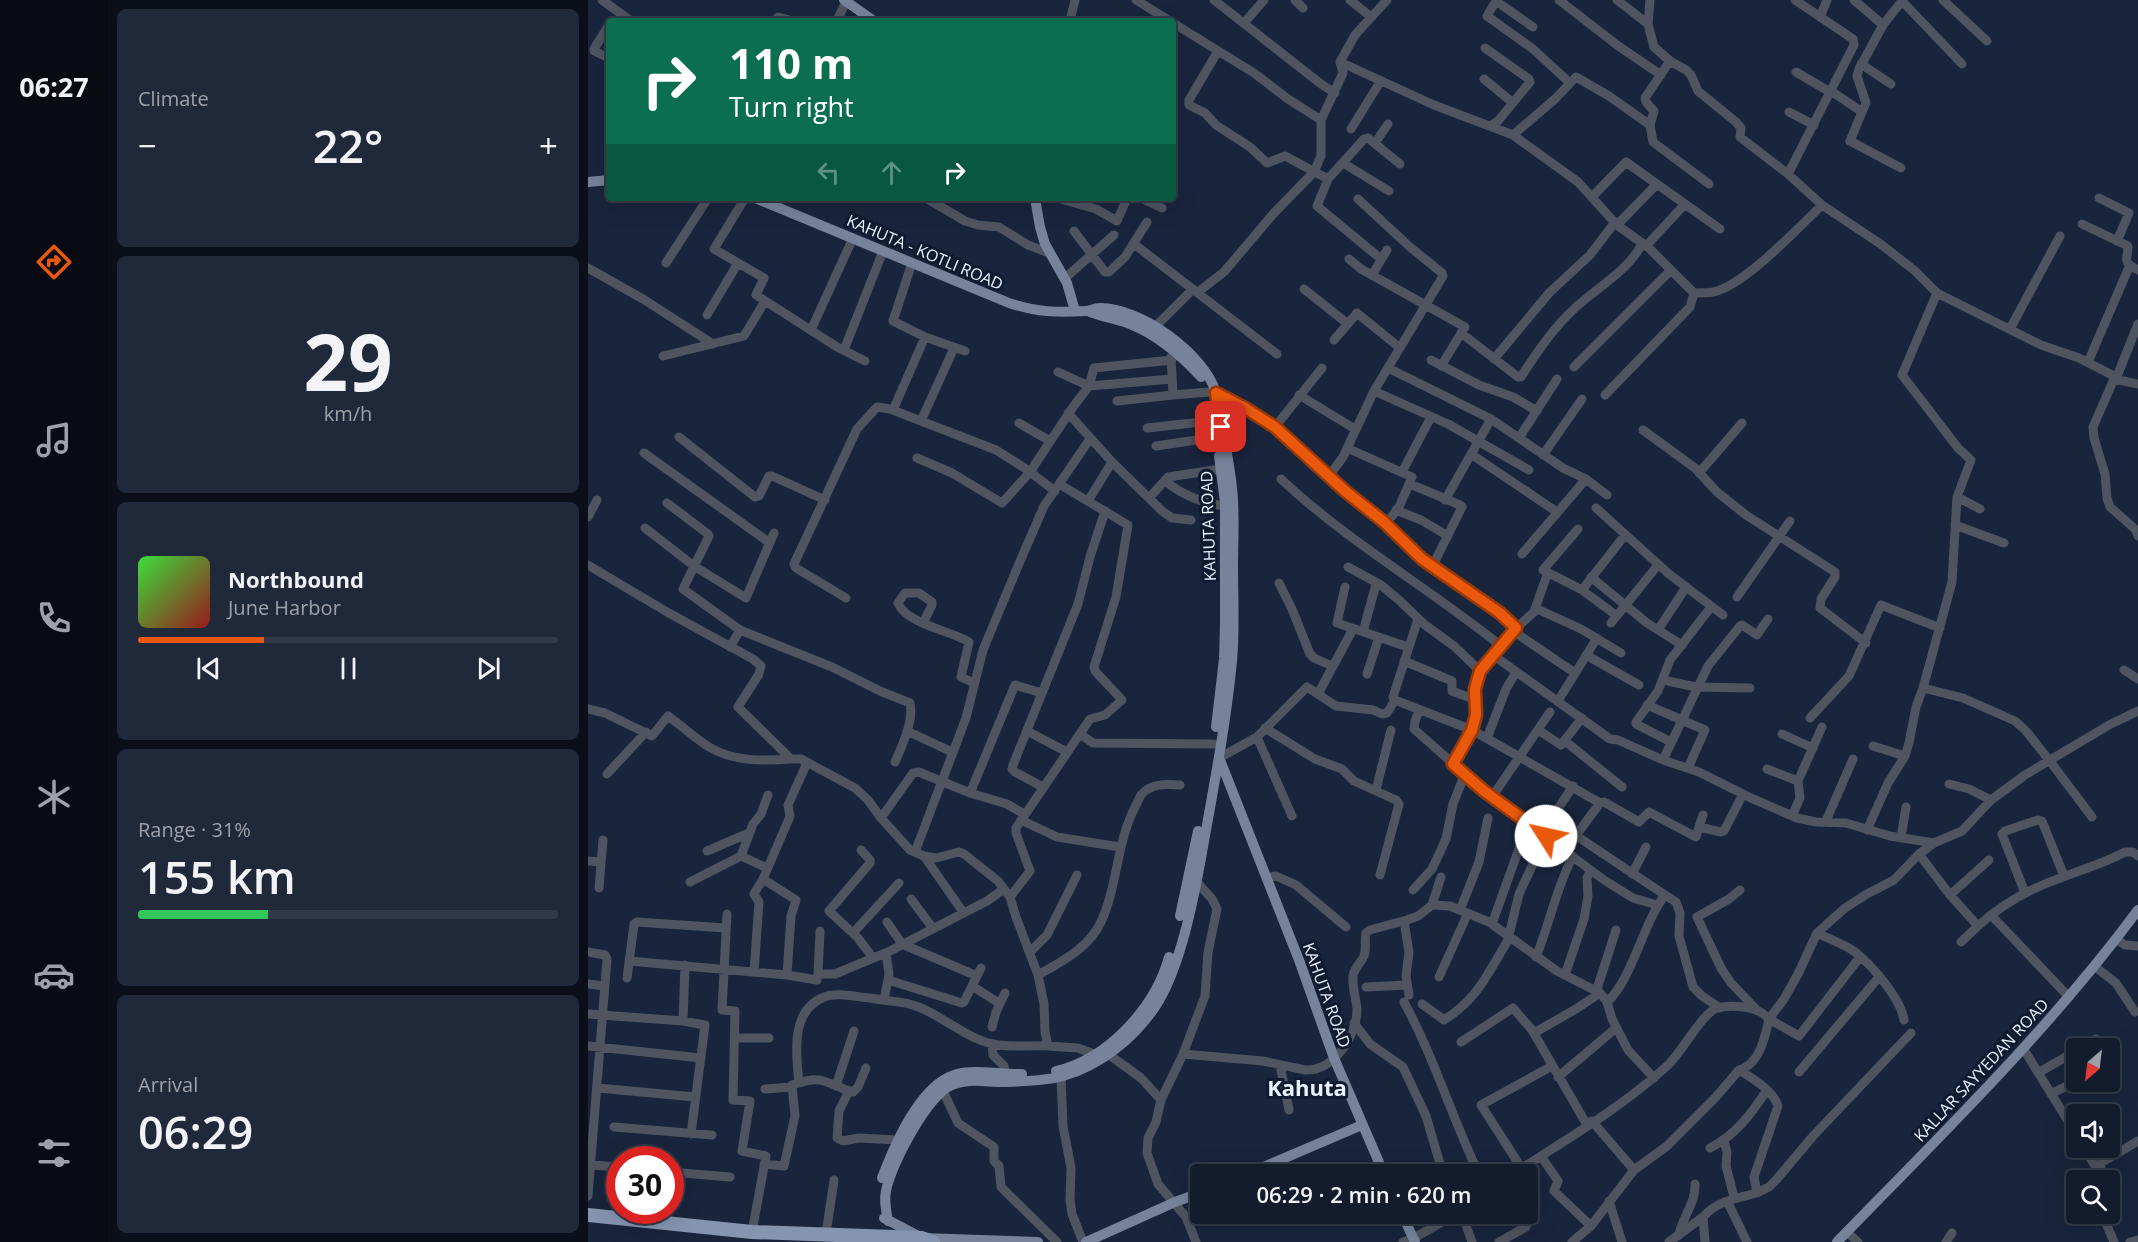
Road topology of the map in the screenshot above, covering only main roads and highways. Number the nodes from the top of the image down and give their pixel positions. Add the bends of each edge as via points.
1 (845, 1) edge
2 (870, 18) edge
3 (606, 180) edge
4 (588, 182) edge
5 (762, 201) edge
6 (1036, 201) edge
7 (1075, 311) junction
8 (1088, 311) junction
9 (1213, 393) junction
10 (1217, 420) junction
11 (1229, 506) junction
12 (1216, 758) junction
13 (2138, 910) edge
14 (1362, 1125) junction
15 (1270, 1164) edge
16 (1380, 1164) edge
17 (1190, 1197) edge
18 (588, 1215) edge
19 (888, 1221) junction
20 (1407, 1224) edge
21 (888, 1239) edge
22 (927, 1240) edge
23 (1414, 1240) edge
24 (1038, 1242) edge
25 (1084, 1242) edge
26 (1837, 1242) edge

1 - 2 main road
3 - 4 main road
5 - 7 main road, KAHUTA - KOTLI ROAD via 1015,306 1047,313
6 - 7 main road via 1049,253 1065,278
7 - 8 main road, KAHUTA - KOTLI ROAD
8 - 9 main road, KAHUTA ROAD via 1137,327 1171,348
8 - 9 main road, KAHUTA ROAD via 1113,310 1155,327 1205,371 1213,381
9 - 10 main road, KAHUTA ROAD
10 - 11 main road, KAHUTA ROAD via 1216,437
10 - 11 main road, KAHUTA ROAD via 1232,488
11 - 12 main road, KAHUTA ROAD
11 - 12 main road, KAHUTA ROAD via 1232,660
12 - 14 main road, KAHUTA ROAD
12 - 19 main road via 1197,882 1164,992 1140,1025 1087,1067 1061,1077 962,1082 943,1090 918,1122 894,1168 885,1195
12 - 19 main road via 1167,964 1133,1021 1094,1054 1059,1070 1005,1075 963,1073 944,1079 925,1098 898,1140 881,1180 881,1215
13 - 26 main road, KALLAR SAYYEDAN ROAD via 2023,1048
14 - 15 main road
14 - 16 main road, KAHUTA ROAD
17 - 25 main road
18 - 21 highway via 752,1232
19 - 22 main road
20 - 23 main road
21 - 22 highway
22 - 24 main road

